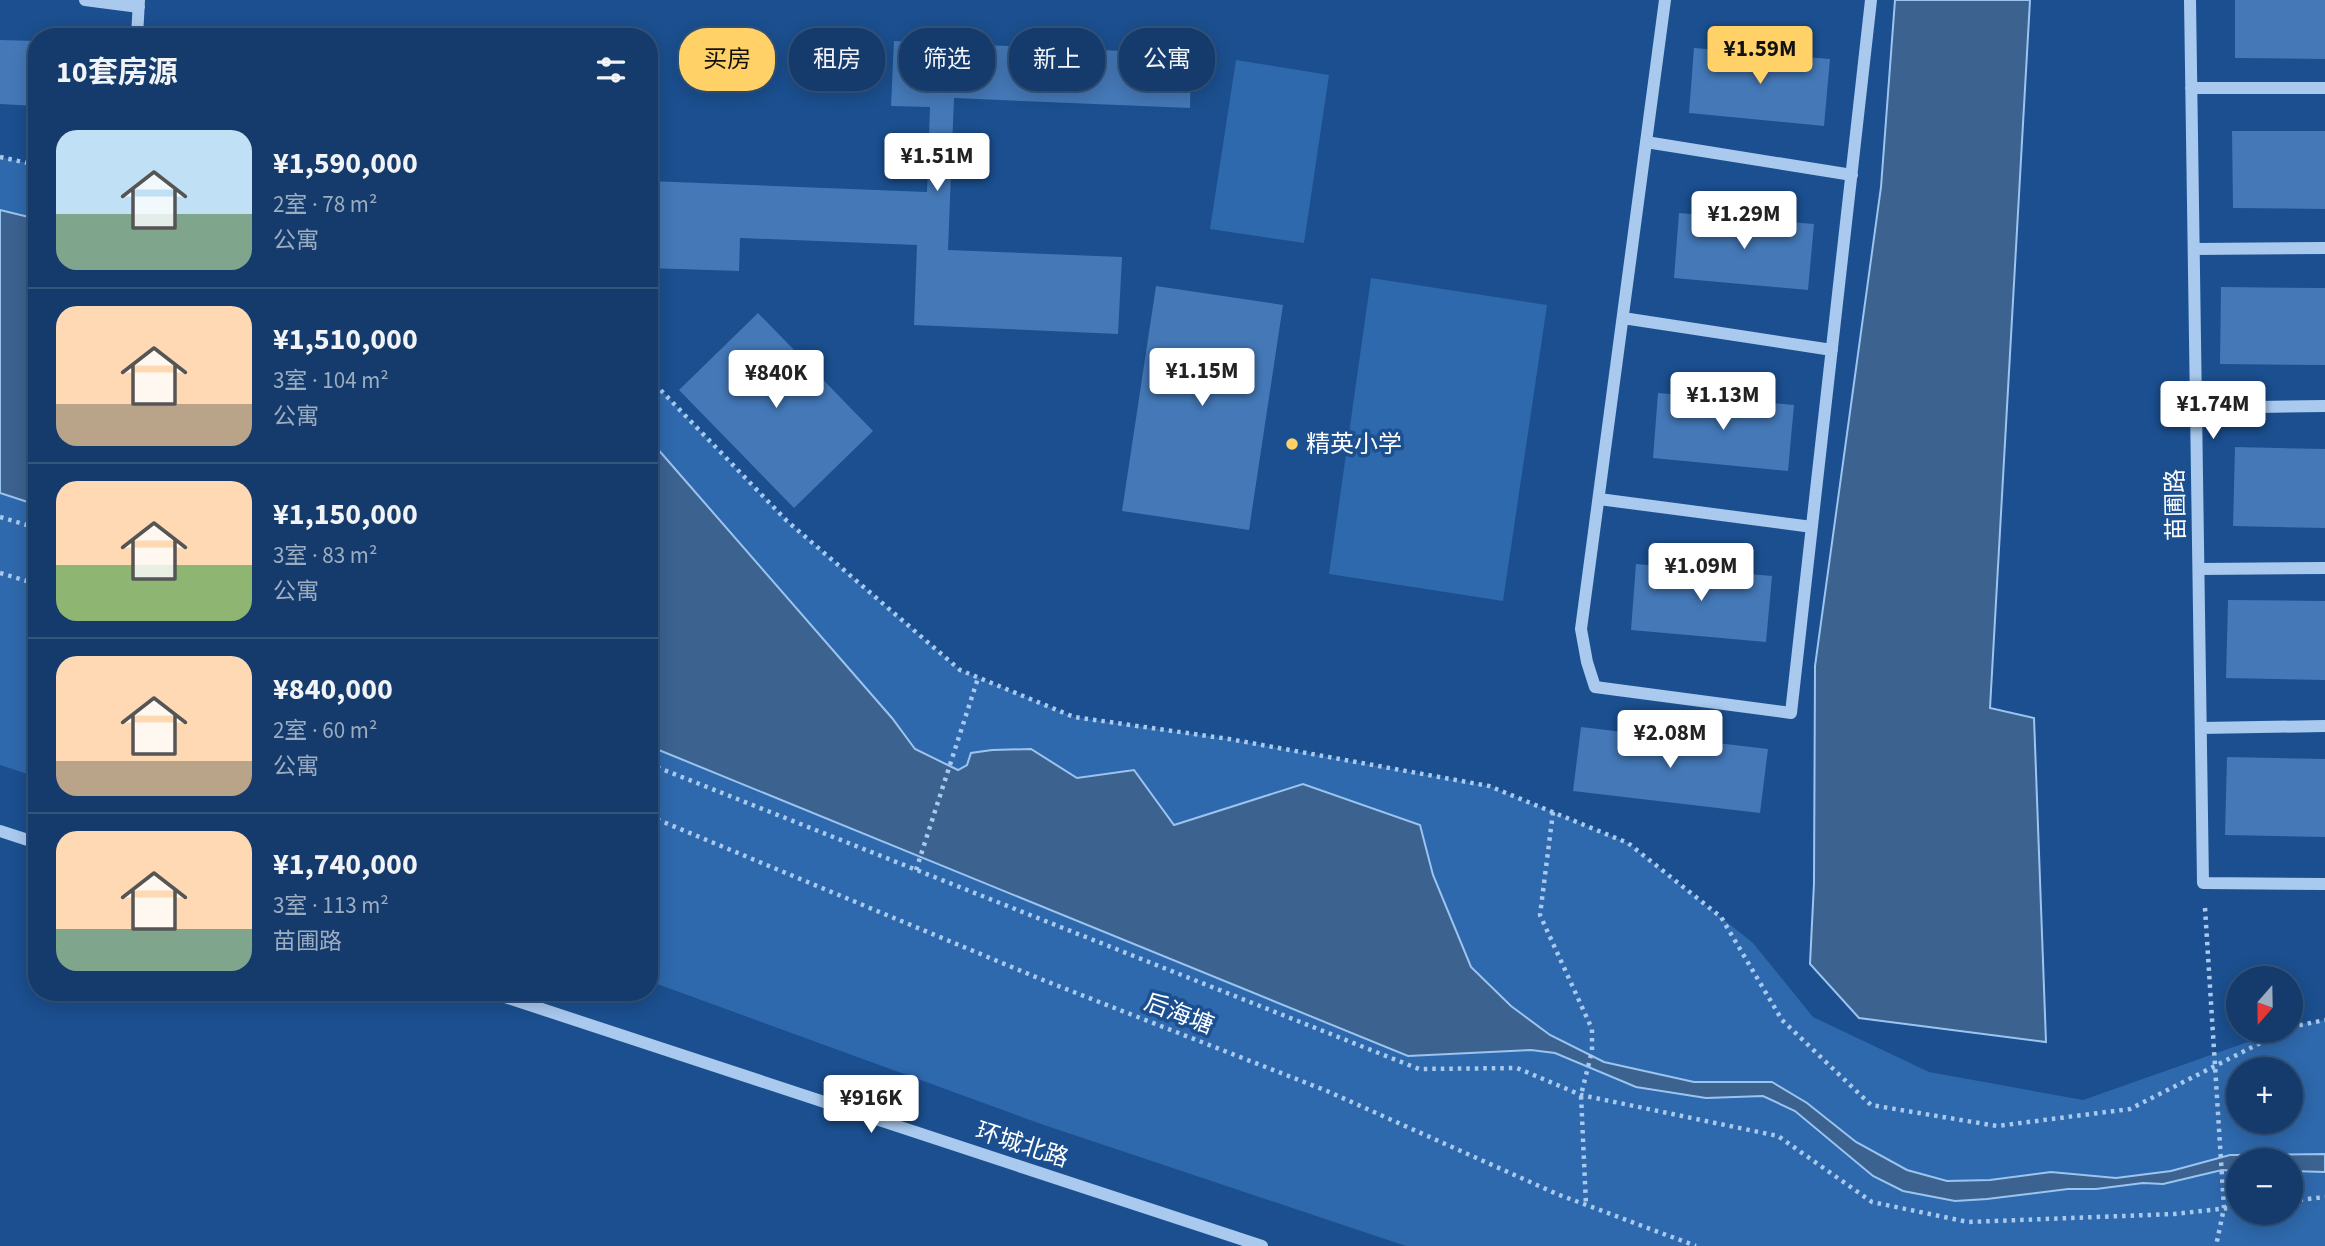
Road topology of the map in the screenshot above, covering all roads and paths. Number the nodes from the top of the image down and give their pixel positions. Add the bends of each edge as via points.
1 (85, 0) edge
2 (1664, 0) edge
3 (1871, 0) edge
4 (2190, 0) edge
5 (139, 4) edge
6 (138, 28) edge
7 (2191, 88) junction
8 (2325, 88) edge
9 (1646, 142) junction
10 (0, 157) edge
11 (28, 163) edge
12 (1852, 175) junction
13 (2325, 248) edge
14 (2194, 249) junction
15 (1623, 318) junction
16 (1832, 350) junction
17 (658, 387) edge
18 (2325, 406) edge
19 (2196, 408) junction
20 (1599, 499) junction
21 (0, 517) edge
22 (28, 525) edge
23 (1812, 527) junction
24 (2325, 568) edge
25 (2199, 569) junction
26 (0, 573) edge
27 (28, 581) edge
28 (978, 678) junction
29 (2325, 726) edge
30 (2201, 728) junction
31 (658, 768) edge
32 (1553, 813) junction
33 (658, 820) edge
34 (0, 831) edge
35 (28, 840) edge
36 (916, 870) junction
37 (2203, 883) junction
38 (2325, 884) edge
39 (517, 1001) edge
40 (2325, 1020) edge
41 (2303, 1025) edge
42 (2260, 1043) edge
43 (2215, 1066) junction
44 (1581, 1095) junction
45 (2325, 1197) edge
46 (2303, 1200) edge
47 (1586, 1205) junction
48 (2224, 1208) junction
49 (1262, 1246) edge
50 (1696, 1246) edge
51 (2216, 1246) edge

1 - 5 street
2 - 9 street
3 - 12 street
4 - 7 street, 苗圃路
5 - 6 street
7 - 8 street
7 - 14 street, 苗圃路
9 - 12 street
9 - 15 street
10 - 11 path
12 - 16 street
13 - 14 street
14 - 19 street, 苗圃路
15 - 16 street
15 - 20 street
16 - 23 street
17 - 28 path via 787,521 960,670
18 - 19 street
19 - 25 street, 苗圃路
20 - 23 street
20 - 23 street via 1581,629 1595,687 1791,713
21 - 22 path
24 - 25 street
25 - 30 street, 苗圃路
26 - 27 path
28 - 32 path via 1074,717 1229,739 1489,786
28 - 36 path
29 - 30 street
30 - 37 street, 苗圃路
31 - 36 path
32 - 43 path via 1628,843 1721,917 1782,1020 1871,1105 1997,1126 2130,1109
32 - 44 path via 1540,915 1592,1028 1592,1051
33 - 47 path, 后海塘 via 1043,980 1326,1091
34 - 35 street
36 - 44 path via 1419,1069 1517,1068
37 - 38 street
37 - 43 path
39 - 49 street, 环城北路
40 - 41 path
42 - 43 path
43 - 48 path
44 - 47 path
44 - 48 path via 1778,1136 1872,1202 1968,1222
45 - 46 path
47 - 50 path, 后海塘
48 - 51 path

